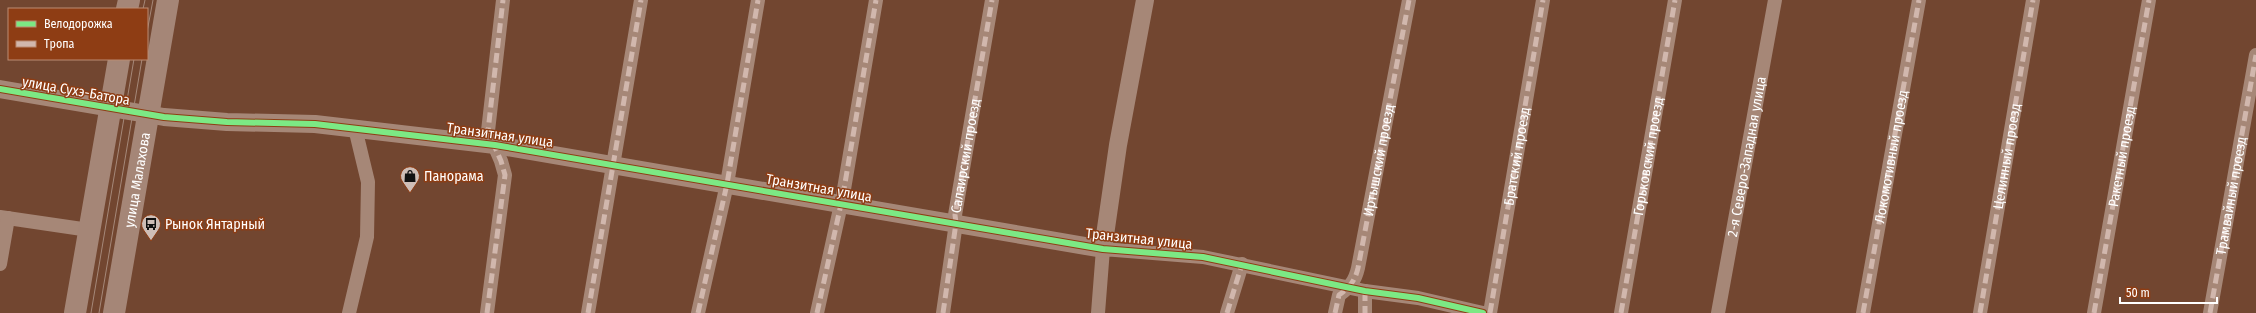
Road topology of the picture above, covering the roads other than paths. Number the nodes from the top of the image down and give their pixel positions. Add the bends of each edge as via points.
1 (168, 0) edge
2 (504, 0) edge
3 (641, 0) edge
4 (758, 0) edge
5 (876, 0) edge
6 (992, 0) edge
7 (1145, 0) edge
8 (1409, 0) edge
9 (1543, 0) edge
10 (1675, 0) edge
11 (1775, 0) edge
12 (1919, 0) edge
13 (2033, 0) edge
14 (2149, 0) edge
15 (2256, 55) edge
16 (119, 60) edge
17 (0, 89) edge
18 (110, 109) junction
19 (148, 116) junction
20 (355, 128) junction
21 (495, 145) junction
22 (614, 164) junction
23 (728, 184) junction
24 (839, 204) junction
25 (4, 217) edge
26 (956, 223) junction
27 (89, 230) junction
28 (1103, 249) junction
29 (0, 264) edge
30 (1242, 264) junction
31 (1349, 288) junction
32 (1365, 291) junction
33 (75, 313) edge
34 (114, 313) edge
35 (349, 313) edge
36 (487, 313) edge
37 (588, 313) edge
38 (698, 313) edge
39 (816, 313) edge
40 (943, 313) edge
41 (1098, 313) edge
42 (1227, 313) edge
43 (1335, 313) edge
44 (1365, 313) edge
45 (1483, 313) edge
46 (1490, 313) edge
47 (1621, 313) edge
48 (1718, 313) edge
49 (1863, 313) edge
50 (1980, 313) edge
51 (2094, 313) edge
52 (2210, 313) edge

1 - 19 main road, улица Малахова
2 - 21 street via 488,131
3 - 22 street
4 - 23 street
5 - 24 street via 843,195
6 - 26 street, Салаирский проезд via 955,216
7 - 28 street via 1118,145
8 - 31 street, Иртышский проезд via 1358,268
9 - 46 street, Братский проезд
10 - 47 street, Горьковский проезд
11 - 48 street, 2-я Северо-Западная улица
12 - 49 street, Локомотивный проезд
13 - 50 street, Целинный проезд
14 - 51 street, Ракетный проезд
15 - 52 street, Трамвайный проезд
16 - 18 main road
17 - 18 street, улица Сухэ-Батора
18 - 19 street, улица Сухэ-Батора
18 - 27 main road
19 - 20 street, Транзитная улица
19 - 34 main road, улица Малахова
20 - 21 street, Транзитная улица
20 - 35 street via 368,182 367,237
21 - 22 street, Транзитная улица
21 - 36 street via 504,174
22 - 23 street, Транзитная улица
22 - 37 street
23 - 24 street, Транзитная улица
23 - 38 street
24 - 26 street, Транзитная улица
24 - 39 street
25 - 27 street
25 - 29 street
26 - 28 street, Транзитная улица
26 - 40 street, Салаирский проезд
27 - 33 main road
28 - 30 street, Транзитная улица via 1203,257
28 - 41 street
30 - 31 street, Транзитная улица
30 - 42 street
31 - 32 street, Транзитная улица
31 - 43 street, Иртышский проезд via 1339,295
32 - 44 street
32 - 45 street, Транзитная улица via 1418,298

